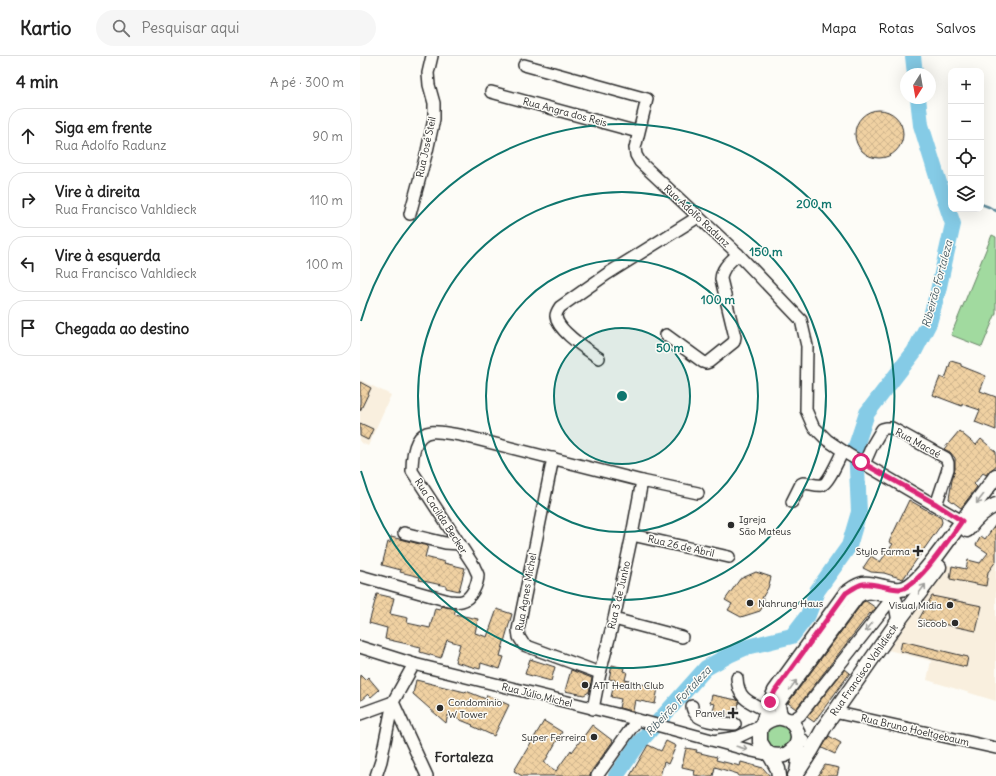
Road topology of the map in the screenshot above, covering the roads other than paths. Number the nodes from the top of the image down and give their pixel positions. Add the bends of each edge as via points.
1 (432, 56) edge
2 (524, 65) dead end
3 (491, 92) dead end
4 (638, 132) junction
5 (410, 214) dead end
6 (698, 217) junction
7 (738, 254) junction
8 (666, 335) dead end
9 (599, 358) dead end
10 (846, 453) junction
11 (552, 458) junction
12 (862, 463) junction
13 (996, 476) edge
14 (642, 481) junction
15 (698, 493) dead end
16 (792, 502) dead end
17 (936, 504) junction
18 (996, 505) edge
19 (962, 521) junction
20 (404, 533) dead end
21 (632, 535) junction
22 (460, 544) junction
23 (729, 557) dead end
24 (360, 576) edge
25 (896, 593) junction
26 (614, 619) junction
27 (899, 620) junction
28 (682, 637) dead end
29 (360, 647) edge
30 (414, 664) junction
31 (600, 673) junction
32 (737, 678) dead end
33 (393, 702) junction
34 (692, 706) dead end
35 (593, 709) junction
36 (767, 711) junction
37 (834, 712) junction
38 (360, 714) edge
39 (786, 719) junction
40 (641, 721) junction
41 (715, 722) junction
42 (735, 724) dead end
43 (761, 726) junction
44 (825, 726) junction
45 (712, 740) junction
46 (797, 744) junction
47 (996, 748) edge
48 (770, 755) junction
49 (796, 774) edge
50 (376, 776) edge
51 (427, 776) edge
52 (597, 776) edge
53 (779, 776) edge

1 - 5 street, Rua José Steil via 428,73 434,103 434,119
2 - 4 street, Rua Adolfo Radunz via 647,99
3 - 4 street, Rua Angra dos Reis
4 - 6 street, Rua Adolfo Radunz via 635,148 640,162
6 - 7 street, Rua Adolfo Radunz
6 - 9 street via 560,307 556,314 557,320 567,335
7 - 8 street via 724,268 721,279 734,342 706,363
7 - 10 street, Rua Adolfo Radunz via 802,320 807,346 806,410 813,426
10 - 12 street, Rua Adolfo Radunz
10 - 16 street via 825,484 801,484
11 - 14 street, Rua Cacilda Becker
11 - 22 street, Rua Cacilda Becker via 460,434 431,432 422,435 412,456 412,472
11 - 31 street, Rua Agnes Michel via 518,630 519,637 524,645
12 - 17 street, Rua Adolfo Radunz
12 - 17 street, Rua Macaé via 882,429 892,428 946,458 948,469
13 -> 19 main road
14 - 15 street, Rua Cacilda Becker
14 - 21 street, Rua 3 de Junho
17 - 19 street, Rua Adolfo Radunz
27 -> 18 main road, Rua Francisco Vahldieck via 976,518
19 - 25 main road via 927,569 912,584
20 - 22 street
21 - 23 street, Rua 26 de Abril
21 - 26 street, Rua 3 de Junho
22 - 24 street, Rua Cacilda Becker via 478,574 472,594 461,601 449,601
25 - 27 main road
25 - 36 main road via 869,584 861,584 846,593 775,691
25 -> 39 street via 800,715
39 -> 25 street via 780,712 780,702 858,597 870,593
26 - 28 street
26 - 31 street, Rua 3 de Junho
27 - 37 main road, Rua Francisco Vahldieck
29 - 30 street, Rua Júlio Michel
30 - 33 street
30 - 35 street, Rua Júlio Michel
31 - 35 street, Rua 3 de Junho
32 - 36 street via 740,694
33 - 38 street
33 - 50 street
33 - 51 street
34 - 41 street via 698,717
35 - 40 street, Rua Júlio Michel
36 - 43 main road
37 - 44 main road, Rua Francisco Vahldieck
37 - 47 street, Rua Bruno Hoeltgebaum
39 - 43 main road via 777,718
39 - 46 main road via 797,731
40 - 45 street, Rua Júlio Michel
40 - 52 street
41 - 42 street
41 - 45 street
43 - 45 street, Rua Júlio Michel via 738,737
43 - 48 main road via 760,742
44 - 46 main road, Rua Francisco Vahldieck
44 - 49 main road, Rua Francisco Vahldieck
45 -> 48 street, Rua Júlio Michel
46 - 48 main road via 786,755
46 - 49 main road via 799,758
48 - 53 main road

